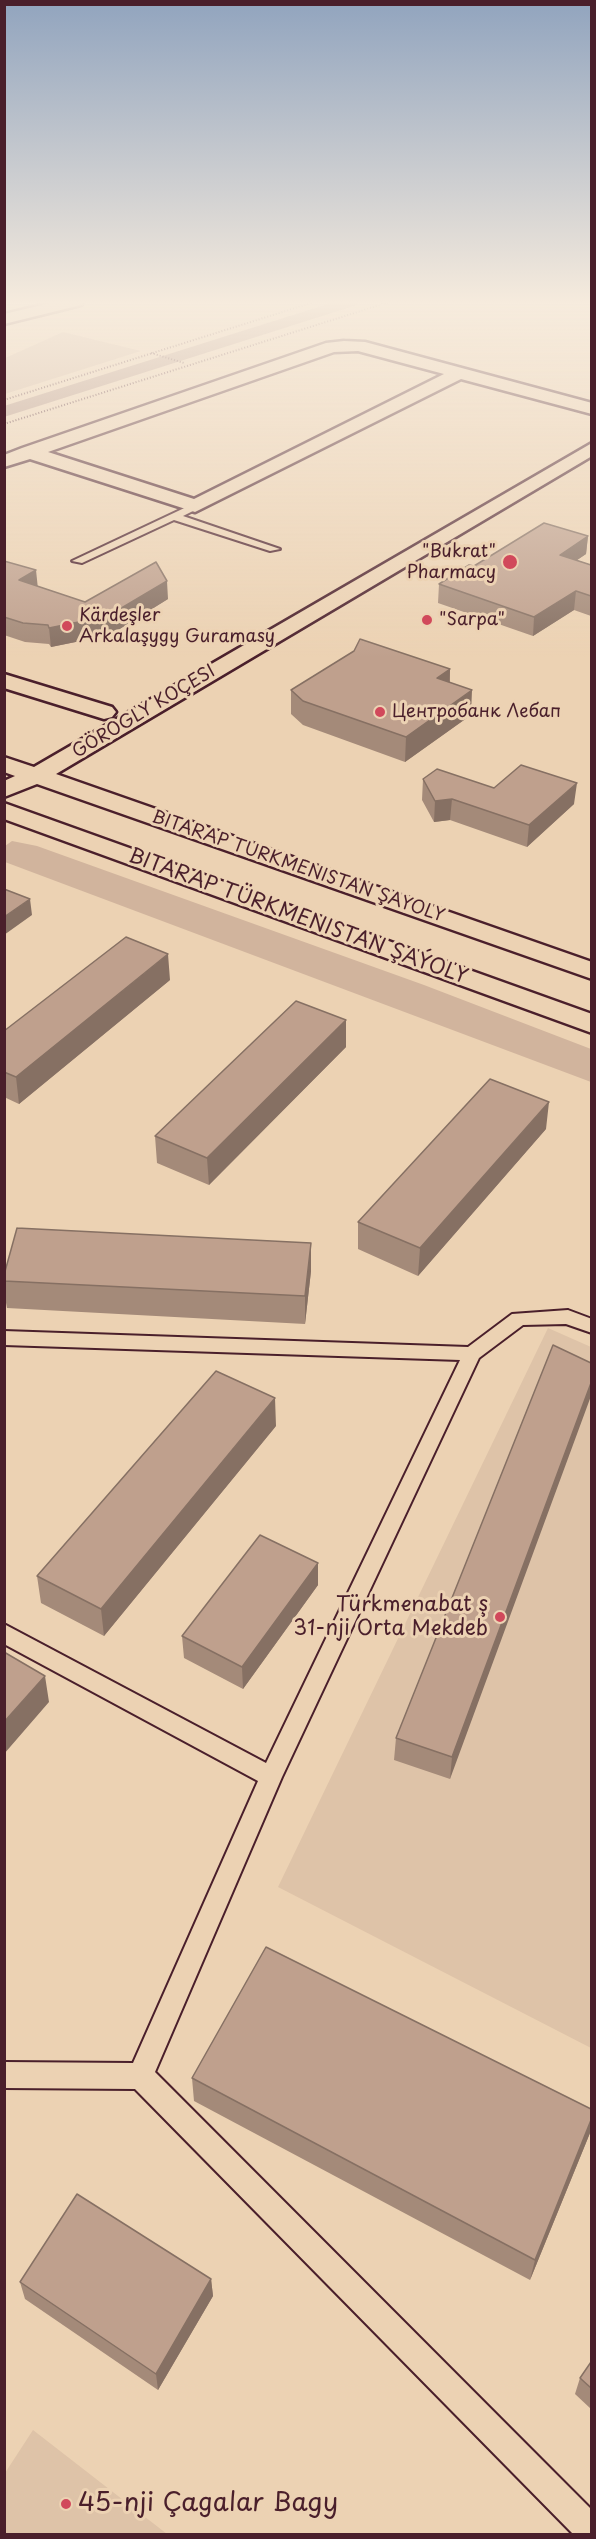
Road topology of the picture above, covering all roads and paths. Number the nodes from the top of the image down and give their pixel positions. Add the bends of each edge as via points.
1 (122, 420) edge
2 (365, 420) edge
3 (591, 431) edge
4 (591, 448) edge
5 (29, 453) junction
6 (4, 462) edge
7 (195, 506) junction
8 (173, 516) junction
9 (274, 549) dead end
10 (78, 561) dead end
11 (4, 681) edge
12 (104, 712) junction
13 (76, 728) dead end
14 (15, 770) edge
15 (4, 810) edge
16 (591, 970) edge
17 (591, 1024) edge
18 (591, 1327) edge
19 (4, 1338) edge
20 (472, 1354) junction
21 (4, 1634) edge
22 (271, 1777) junction
23 (4, 2075) edge
24 (140, 2076) junction
25 (591, 2532) edge

1 - 5 street
2 - 7 street
3 - 12 street, GÖROGLY KOÇESI
4 - 14 street, GÖROGLY KOÇESI
5 - 6 street
5 - 7 street
7 - 8 lane
8 - 9 lane
8 - 10 lane
11 - 12 street
12 - 13 street, GÖROGLY KOÇESI
14 - 16 street, BITARAP TURKMENISTAN ŞAYOLY
15 - 17 street, BITARAP TÜRKMENISTAN ŞAÝOLY
18 - 20 lane via 568,1317 519,1319
19 - 20 lane
20 - 22 lane
21 - 22 lane
22 - 24 lane
23 - 24 lane
24 - 25 lane

